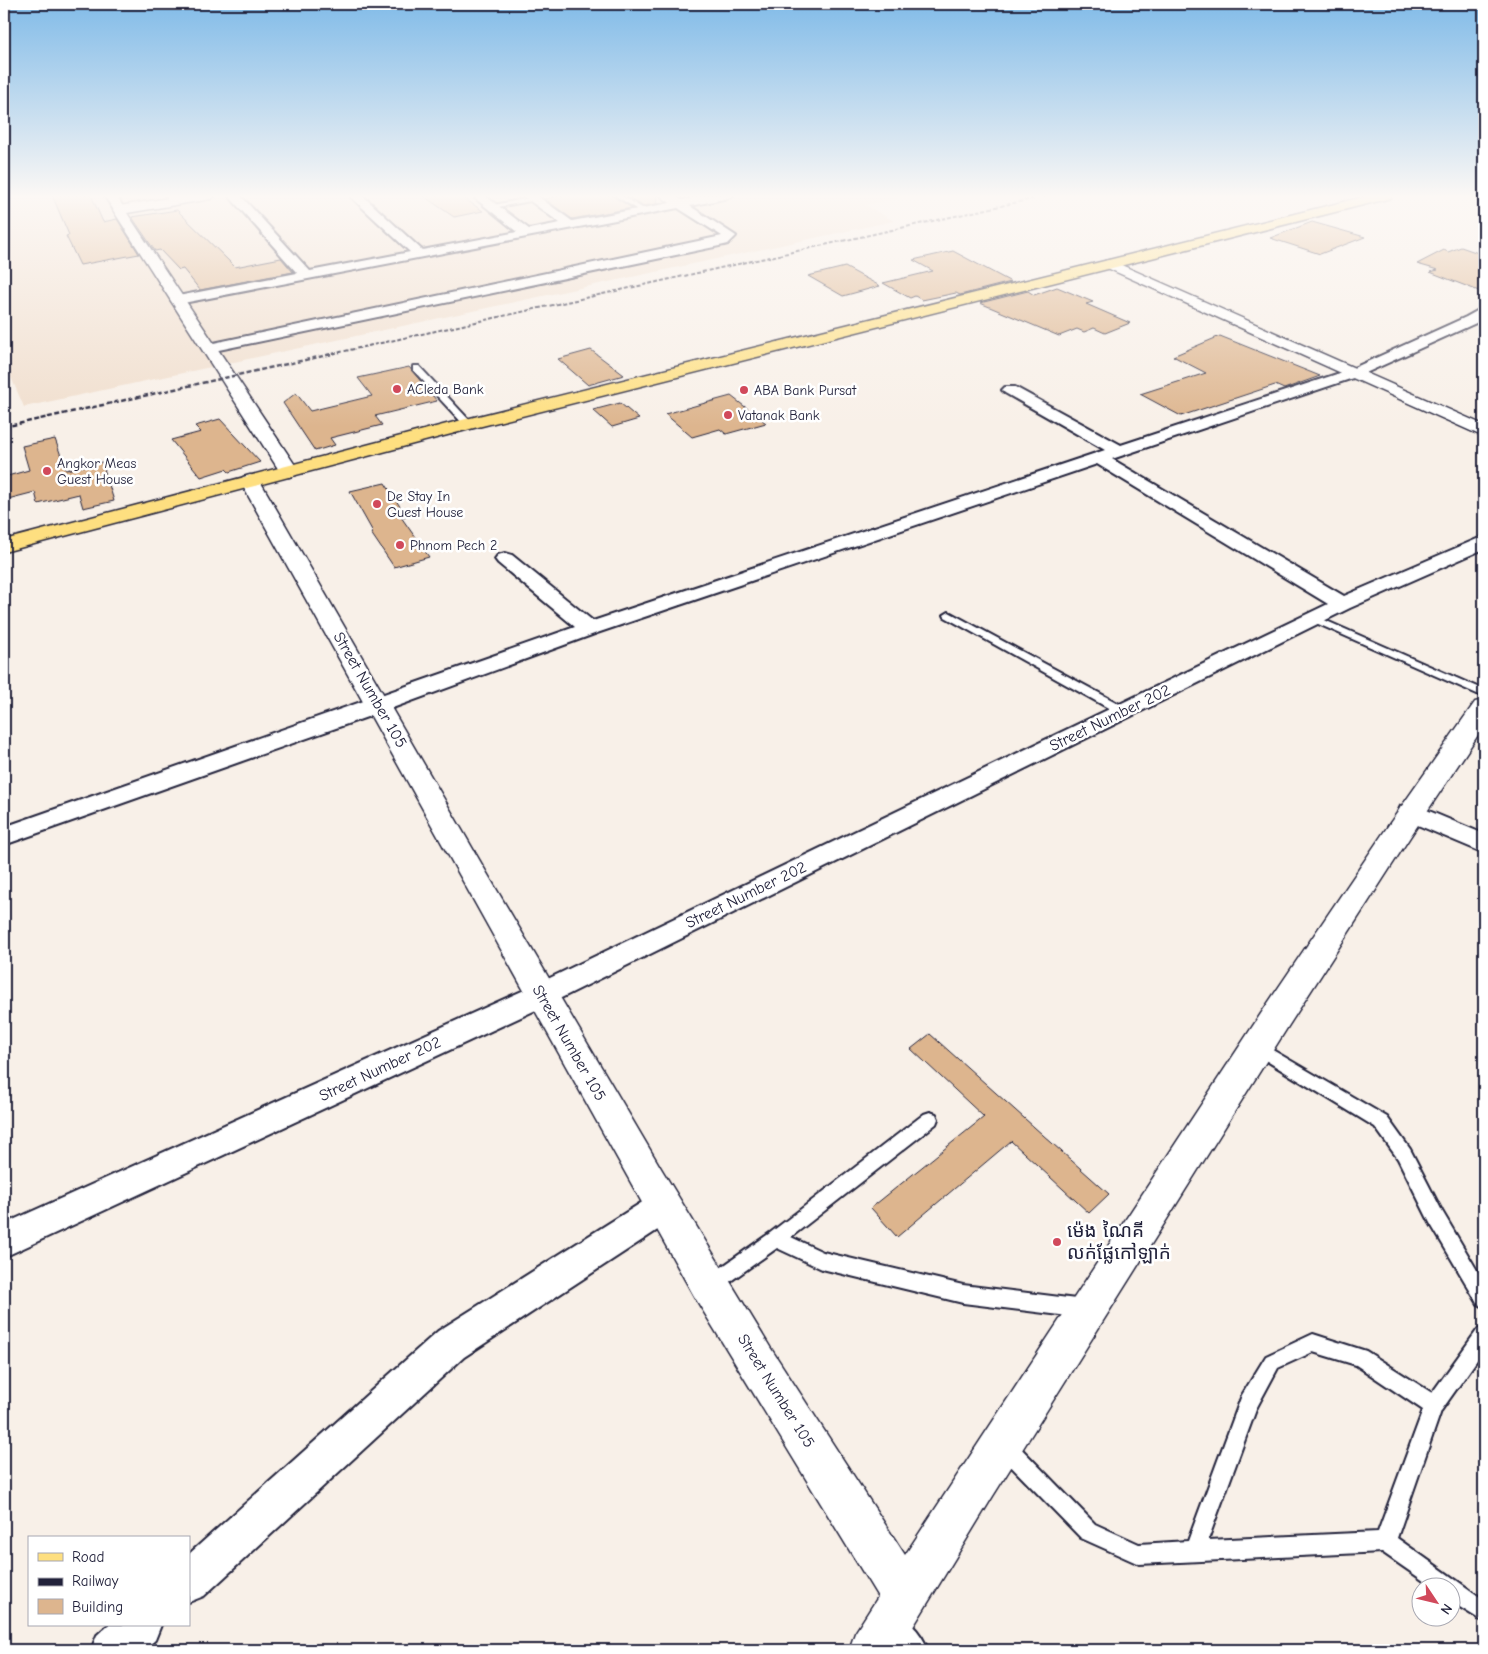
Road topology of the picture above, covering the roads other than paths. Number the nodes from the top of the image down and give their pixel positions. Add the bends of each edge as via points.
1 (160, 272) edge
2 (304, 272) edge
3 (327, 272) edge
4 (574, 272) edge
5 (1077, 272) edge
6 (1128, 272) edge
7 (307, 276) junction
8 (178, 300) junction
9 (1484, 311) edge
10 (209, 348) junction
11 (416, 368) dead end
12 (1354, 374) junction
13 (1010, 390) dead end
14 (468, 424) junction
15 (1484, 432) edge
16 (1119, 451) junction
17 (1098, 458) junction
18 (289, 470) junction
19 (250, 481) junction
20 (1484, 542) edge
21 (4, 546) edge
22 (505, 559) dead end
23 (1342, 604) junction
24 (949, 615) dead end
25 (1313, 618) junction
26 (590, 629) junction
27 (1484, 694) edge
28 (379, 706) junction
29 (1484, 708) edge
30 (1123, 711) junction
31 (1410, 812) junction
32 (4, 836) edge
33 (1484, 844) edge
34 (541, 995) junction
35 (1257, 1047) junction
36 (930, 1118) dead end
37 (664, 1207) junction
38 (776, 1239) junction
39 (4, 1241) edge
40 (710, 1285) junction
41 (1484, 1298) edge
42 (1088, 1310) junction
43 (1484, 1335) edge
44 (1434, 1406) junction
45 (1002, 1443) junction
46 (1385, 1542) junction
47 (1194, 1552) junction
48 (1433, 1576) edge
49 (190, 1581) edge
50 (1460, 1595) edge
51 (1484, 1612) edge
52 (139, 1626) edge
53 (892, 1631) edge
54 (112, 1650) edge

1 - 8 street
2 - 7 street
3 - 7 street
4 - 10 street
5 - 14 main road
6 - 12 street
7 - 8 street
8 - 10 street
9 - 12 street
10 - 18 street
11 - 14 lane
12 - 15 street
12 - 16 street
13 - 16 street
14 - 18 main road
16 - 17 street
17 - 23 street
17 - 26 street
18 - 19 main road
19 - 21 main road
19 - 28 street, Street Number 105
20 - 23 street, Street Number 202
22 - 26 street
23 - 25 street, Street Number 202
24 - 30 lane
25 - 27 lane
25 - 30 street, Street Number 202
26 - 28 street
28 - 32 street
28 - 34 street, Street Number 105
29 - 31 street
30 - 34 street, Street Number 202
31 - 33 street
31 - 35 street
34 - 37 street, Street Number 105
34 - 39 street, Street Number 202
35 - 41 lane via 1381,1122 1404,1154 1436,1217
35 - 42 street
36 - 38 lane
37 - 40 street, Street Number 105
37 - 49 street via 451,1344
38 - 40 lane
38 - 42 lane via 822,1260 964,1294
40 - 53 street, Street Number 105
42 - 45 street
43 - 44 lane
44 - 46 lane
44 - 47 lane via 1360,1357 1313,1343 1272,1362 1249,1402
45 - 47 lane via 1088,1531 1139,1554
45 - 53 street
46 - 47 lane
46 - 48 lane
50 - 51 lane
52 - 54 street

